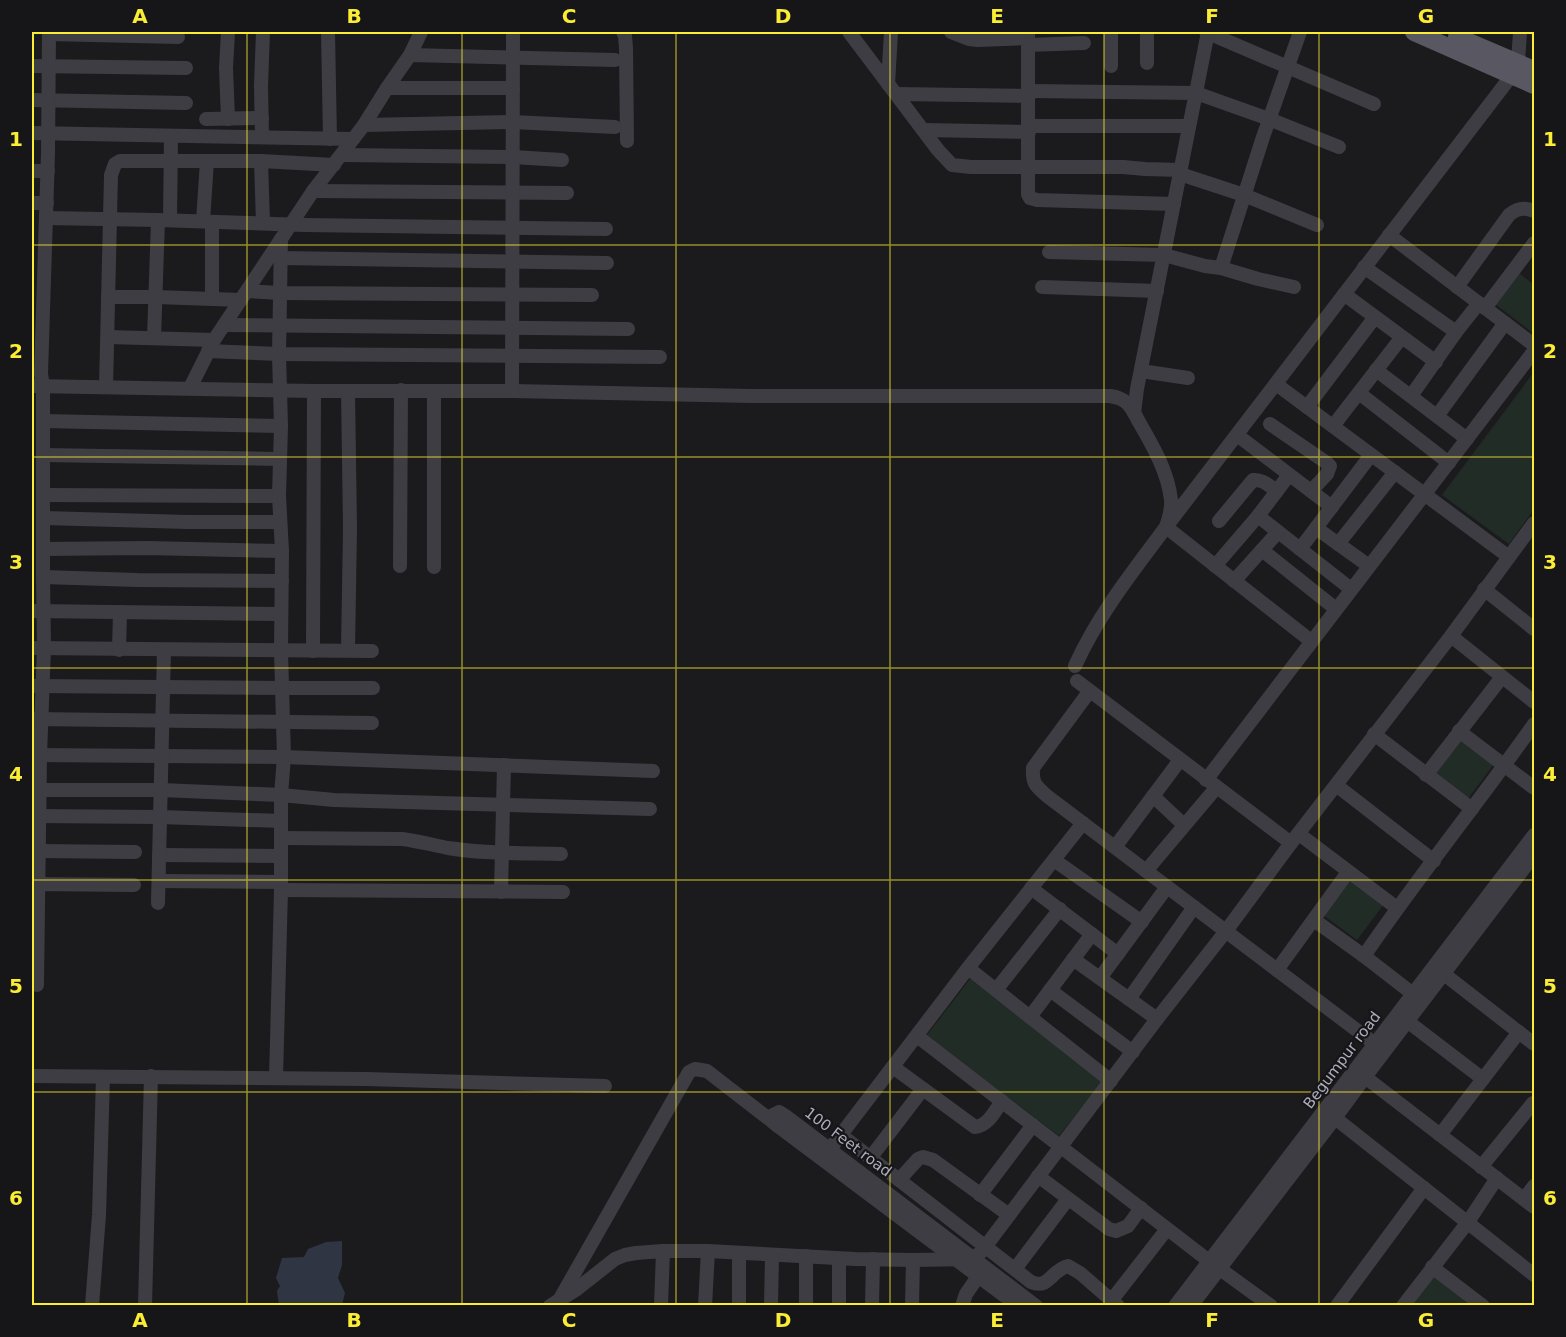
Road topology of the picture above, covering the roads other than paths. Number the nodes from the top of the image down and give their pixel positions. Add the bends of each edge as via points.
1 (228, 32) edge
2 (263, 32) edge
3 (328, 32) edge
4 (421, 32) edge
5 (513, 32) edge
6 (623, 32) edge
7 (849, 32) edge
8 (891, 32) edge
9 (951, 32) edge
10 (1112, 32) edge
11 (1147, 32) edge
12 (1207, 32) edge
13 (1300, 32) edge
14 (1414, 32) edge
15 (1444, 32) edge
16 (1520, 32) edge
17 (49, 33) edge
18 (178, 37) dead end
19 (1028, 38) edge
20 (1084, 43) dead end
21 (410, 55) junction
22 (513, 57) junction
23 (615, 60) dead end
24 (1147, 63) dead end
25 (32, 66) edge
26 (48, 66) junction
27 (1111, 66) dead end
28 (1287, 66) junction
29 (186, 68) dead end
30 (1522, 69) edge
31 (1534, 85) edge
32 (387, 88) junction
33 (513, 88) junction
34 (892, 89) junction
35 (1196, 93) junction
36 (1029, 94) junction
37 (32, 100) edge
38 (48, 100) junction
39 (186, 102) dead end
40 (1374, 104) dead end
41 (228, 118) junction
42 (262, 118) junction
43 (206, 119) dead end
44 (1269, 119) junction
45 (513, 122) junction
46 (364, 125) junction
47 (1189, 126) junction
48 (615, 127) dead end
49 (1029, 129) junction
50 (923, 130) junction
51 (32, 133) edge
52 (48, 134) junction
53 (171, 136) junction
54 (262, 137) junction
55 (330, 138) junction
56 (353, 139) junction
57 (627, 141) dead end
58 (1339, 147) dead end
59 (513, 157) junction
60 (338, 160) junction
61 (562, 160) dead end
62 (170, 161) junction
63 (207, 161) junction
64 (261, 161) junction
65 (1029, 168) junction
66 (32, 171) edge
67 (48, 171) junction
68 (1180, 172) junction
69 (313, 191) junction
70 (512, 192) junction
71 (567, 193) dead end
72 (1244, 195) junction
73 (32, 203) edge
74 (47, 203) junction
75 (1174, 204) junction
76 (1534, 211) edge
77 (46, 218) junction
78 (109, 219) junction
79 (164, 220) junction
80 (208, 221) junction
81 (263, 223) junction
82 (292, 224) junction
83 (1317, 225) dead end
84 (512, 228) junction
85 (606, 229) dead end
86 (1389, 235) junction
87 (38, 238) edge
88 (281, 239) junction
89 (1534, 243) edge
90 (1049, 252) dead end
91 (1164, 255) junction
92 (280, 258) junction
93 (1530, 259) edge
94 (513, 262) junction
95 (607, 263) dead end
96 (1365, 267) junction
97 (1221, 268) junction
98 (1042, 287) dead end
99 (1294, 287) dead end
100 (1457, 287) junction
101 (1157, 291) junction
102 (280, 293) junction
103 (512, 294) junction
104 (1344, 294) junction
105 (592, 295) dead end
106 (244, 296) junction
107 (108, 297) junction
108 (156, 297) junction
109 (212, 298) junction
110 (37, 305) edge
111 (1482, 305) junction
112 (1375, 317) junction
113 (1505, 323) junction
114 (224, 325) junction
115 (279, 327) junction
116 (512, 329) junction
117 (628, 329) dead end
118 (1456, 332) junction
119 (108, 337) junction
120 (1402, 337) junction
121 (154, 338) junction
122 (1534, 345) edge
123 (211, 346) junction
124 (1534, 351) edge
125 (279, 354) junction
126 (512, 355) junction
127 (660, 357) dead end
128 (1436, 362) junction
129 (1376, 370) junction
130 (1141, 371) junction
131 (1188, 378) dead end
132 (1276, 384) junction
133 (37, 386) edge
134 (106, 387) junction
135 (190, 388) junction
136 (281, 390) junction
137 (400, 390) junction
138 (314, 391) junction
139 (348, 391) junction
140 (434, 391) junction
141 (512, 391) junction
142 (1359, 393) junction
143 (1411, 396) junction
144 (1307, 407) junction
145 (1134, 413) junction
146 (1437, 416) junction
147 (37, 418) edge
148 (1270, 424) dead end
149 (281, 426) junction
150 (1333, 426) junction
151 (1237, 435) junction
152 (1467, 439) junction
153 (44, 455) junction
154 (1371, 455) junction
155 (280, 459) junction
156 (1449, 463) junction
157 (1395, 472) junction
158 (1289, 475) junction
159 (1277, 491) junction
160 (1311, 491) junction
161 (1425, 494) junction
162 (43, 495) junction
163 (279, 496) junction
164 (1332, 507) junction
165 (1258, 516) junction
166 (44, 518) junction
167 (1219, 521) dead end
168 (280, 522) junction
169 (1534, 523) edge
170 (1166, 527) junction
171 (1316, 528) junction
172 (1278, 532) junction
173 (1338, 544) junction
174 (43, 549) junction
175 (1299, 549) junction
176 (1262, 550) junction
177 (282, 551) junction
178 (1509, 557) junction
179 (400, 566) dead end
180 (1215, 566) junction
181 (434, 567) dead end
182 (1369, 567) junction
183 (43, 577) junction
184 (282, 581) junction
185 (1234, 581) junction
186 (1351, 589) junction
187 (1484, 589) junction
188 (1336, 609) junction
189 (38, 611) edge
190 (120, 612) junction
191 (281, 614) junction
192 (1534, 629) edge
193 (1451, 636) junction
194 (1311, 641) junction
195 (38, 648) edge
196 (119, 650) junction
197 (164, 650) junction
198 (348, 650) junction
199 (281, 651) junction
200 (313, 651) junction
201 (372, 651) dead end
202 (1075, 666) dead end
203 (1502, 676) junction
204 (1077, 681) dead end
205 (37, 686) edge
206 (163, 687) junction
207 (282, 688) junction
208 (373, 688) dead end
209 (1089, 692) junction
210 (1534, 702) edge
211 (37, 719) edge
212 (163, 720) junction
213 (283, 721) junction
214 (372, 723) dead end
215 (1534, 724) edge
216 (1459, 731) junction
217 (1374, 734) junction
218 (35, 755) edge
219 (162, 756) junction
220 (284, 757) junction
221 (1180, 760) junction
222 (504, 765) junction
223 (1505, 765) junction
224 (653, 771) dead end
225 (1426, 775) junction
226 (1211, 784) junction
227 (1336, 785) junction
228 (1534, 788) edge
229 (36, 790) edge
230 (161, 790) junction
231 (281, 795) junction
232 (1154, 796) junction
233 (503, 805) junction
234 (650, 810) dead end
235 (1472, 810) junction
236 (35, 816) edge
237 (160, 817) junction
238 (281, 821) junction
239 (1083, 823) junction
240 (1184, 825) junction
241 (1534, 835) edge
242 (281, 838) junction
243 (1294, 839) junction
244 (1114, 847) junction
245 (39, 850) junction
246 (135, 852) dead end
247 (502, 852) junction
248 (561, 854) dead end
249 (159, 855) junction
250 (1534, 855) edge
251 (281, 856) junction
252 (1054, 860) junction
253 (1434, 861) junction
254 (1146, 871) junction
255 (1348, 872) junction
256 (159, 880) junction
257 (35, 884) edge
258 (134, 885) dead end
259 (281, 886) junction
260 (1167, 887) junction
261 (1031, 888) junction
262 (501, 892) junction
263 (563, 892) dead end
264 (158, 903) dead end
265 (1194, 907) junction
266 (1397, 908) junction
267 (1060, 909) junction
268 (1314, 920) junction
269 (1142, 922) junction
270 (1226, 931) junction
271 (1092, 934) junction
272 (1118, 954) junction
273 (1364, 956) junction
274 (1073, 959) junction
275 (968, 968) junction
276 (1277, 970) junction
277 (1444, 974) junction
278 (1100, 978) junction
279 (37, 985) dead end
280 (996, 990) junction
281 (1050, 990) junction
282 (1413, 994) junction
283 (1129, 999) junction
284 (1030, 1017) junction
285 (1157, 1019) junction
286 (1407, 1021) junction
287 (1519, 1032) junction
288 (917, 1035) junction
289 (1375, 1044) junction
290 (1534, 1044) edge
291 (1133, 1052) junction
292 (893, 1067) junction
293 (151, 1076) junction
294 (32, 1077) edge
295 (103, 1077) junction
296 (1365, 1077) junction
297 (276, 1078) junction
298 (1483, 1079) junction
299 (1112, 1081) junction
300 (604, 1086) dead end
301 (923, 1089) junction
302 (1343, 1096) junction
303 (1002, 1101) junction
304 (1533, 1103) dead end
305 (1335, 1118) junction
306 (773, 1122) junction
307 (1033, 1125) junction
308 (841, 1135) junction
309 (1440, 1135) junction
310 (1061, 1147) junction
311 (830, 1149) junction
312 (871, 1158) junction
313 (1481, 1167) junction
314 (1038, 1176) junction
315 (1497, 1178) junction
316 (899, 1180) junction
317 (1534, 1186) edge
318 (1424, 1188) junction
319 (980, 1195) junction
320 (1068, 1199) junction
321 (1529, 1203) edge
322 (1141, 1208) junction
323 (1009, 1215) junction
324 (1468, 1222) junction
325 (1167, 1229) junction
326 (985, 1246) junction
327 (663, 1251) junction
328 (708, 1251) junction
329 (739, 1253) junction
330 (772, 1255) junction
331 (806, 1256) junction
332 (839, 1258) junction
333 (873, 1259) junction
334 (956, 1259) junction
335 (974, 1259) junction
336 (913, 1260) junction
337 (1214, 1264) junction
338 (1432, 1267) junction
339 (1015, 1269) junction
340 (979, 1275) junction
341 (1534, 1275) edge
342 (1114, 1303) edge
343 (1343, 1303) edge
344 (555, 1304) edge
345 (92, 1305) edge
346 (145, 1305) edge
347 (661, 1305) edge
348 (705, 1305) edge
349 (739, 1305) edge
350 (771, 1305) edge
351 (806, 1305) edge
352 (839, 1305) edge
353 (872, 1305) edge
354 (912, 1305) edge
355 (962, 1305) edge
356 (1018, 1305) edge
357 (1036, 1305) edge
358 (1175, 1305) edge
359 (1191, 1305) edge
360 (1271, 1305) edge
361 (1403, 1305) edge
362 (1483, 1305) edge

1 - 41 street
2 - 42 street
3 - 55 street
4 - 21 street
5 - 22 street
6 - 57 street
7 - 34 street
8 - 34 street
9 - 19 street via 978,40
10 - 27 street
11 - 24 street
12 - 28 street
12 - 35 street
13 - 28 street
14 - 30 main road
15 - 30 main road
16 - 30 street
17 - 18 street
17 - 26 street
19 - 20 street
19 - 36 street
21 - 22 street
21 - 32 street
22 - 23 street
22 - 33 street
25 - 26 street
26 - 29 street
26 - 38 street
28 - 40 street
28 - 44 street
30 - 31 main road
30 - 86 street
32 - 33 street
32 - 46 street
33 - 45 street
34 - 36 street
34 - 50 street
35 - 36 street
35 - 44 street
35 - 47 street
36 - 49 street
37 - 38 street
38 - 39 street
38 - 52 street
41 - 42 street
41 - 43 street
42 - 54 street
44 - 58 street
44 - 72 street
45 - 46 street
45 - 48 street
45 - 59 street
46 - 56 street
47 - 49 street
47 - 68 street
49 - 50 street
49 - 65 street
50 - 65 street via 952,165
51 - 52 street
52 - 53 street
52 - 67 street
53 - 54 street
53 - 62 street
54 - 55 street
55 - 56 street
56 - 60 street
59 - 60 street
59 - 61 street
59 - 70 street
60 - 64 street
60 - 69 street
62 - 63 street
62 - 78 street via 115,164
62 - 79 street
63 - 64 street
63 - 80 street
64 - 81 street
65 - 68 street via 1123,167
65 - 75 street via 1028,194 1037,200
66 - 67 street
67 - 74 street
68 - 72 street
68 - 75 street
69 - 70 street
69 - 82 street
70 - 71 street
70 - 84 street
72 - 83 street
72 - 97 street
73 - 74 street
74 - 77 street
75 - 91 street
76 - 100 street via 1526,208 1509,215
77 - 78 street
77 - 87 street
78 - 79 street
78 - 107 street
79 - 80 street
79 - 108 street
80 - 81 street
80 - 109 street
81 - 82 street
82 - 84 street
82 - 88 street
84 - 85 street
84 - 94 street
86 - 96 street
86 - 100 street
87 - 110 street
88 - 92 street
88 - 106 street
89 - 93 street
90 - 91 street
91 - 97 street
91 - 101 street
92 - 94 street
92 - 102 street
93 - 111 street
94 - 95 street
94 - 103 street
96 - 104 street
96 - 118 street
97 - 99 street
98 - 101 street
100 - 111 street
101 - 130 street
102 - 103 street
102 - 106 street
102 - 115 street
103 - 105 street
103 - 116 street
104 - 112 street
104 - 132 street
106 - 109 street
106 - 114 street
107 - 108 street
107 - 119 street
108 - 109 street
108 - 121 street
110 - 133 street via 41,374
111 - 113 street
111 - 118 street
112 - 120 street
112 - 144 street
113 - 122 street
113 - 146 street
114 - 115 street
114 - 123 street
115 - 116 street
115 - 125 street
116 - 117 street
116 - 126 street
118 - 128 street
119 - 121 street
119 - 134 street
120 - 128 street
120 - 129 street
121 - 123 street
123 - 125 street
123 - 135 street
124 - 152 street
125 - 126 street
125 - 136 street
126 - 127 street
126 - 141 street
128 - 143 street
129 - 142 street
129 - 143 street
130 - 131 street
130 - 145 street
132 - 144 street
132 - 151 street
133 - 134 street
133 - 147 street via 42,402
134 - 135 street
135 - 136 street
136 - 138 street
136 - 149 street
137 - 139 street
137 - 140 street
137 - 179 street
138 - 139 street
138 - 200 street
139 - 198 street
140 - 141 street
140 - 181 street
141 - 145 street via 751,396 1110,396 1126,402
142 - 150 street
142 - 156 street
143 - 146 street
144 - 150 street
145 - 170 street via 1155,449 1166,479 1171,501
146 - 152 street
147 - 149 street
147 - 153 street
148 - 160 street via 1330,466
149 - 155 street
150 - 154 street
151 - 158 street
151 - 170 street
152 - 156 street
153 - 155 street
153 - 162 street
154 - 157 street
154 - 164 street
155 - 163 street
156 - 161 street
157 - 161 street
157 - 173 street
158 - 159 street
158 - 160 street
159 - 165 street
159 - 167 street via 1259,479 1253,480
160 - 164 street
161 - 178 street
161 - 182 street
162 - 163 street
162 - 166 street
163 - 168 street
164 - 171 street
165 - 172 street
165 - 180 street
166 - 168 street
166 - 174 street
168 - 177 street
169 - 178 street
170 - 180 street
170 - 202 street via 1101,618
171 - 173 street
171 - 175 street
172 - 175 street
172 - 176 street
173 - 182 street
174 - 177 street
174 - 183 street
175 - 186 street
176 - 185 street
176 - 188 street
177 - 184 street
178 - 187 street
180 - 185 street
182 - 186 street
183 - 184 street
183 - 189 street
184 - 191 street
185 - 194 street
186 - 188 street
187 - 192 street
187 - 193 street
188 - 194 street
189 - 190 street
189 - 195 street
190 - 191 street
190 - 196 street
191 - 199 street
193 - 203 street
193 - 217 street
194 - 226 street
195 - 196 street
195 - 205 street
196 - 197 street
197 - 199 street
197 - 206 street
198 - 200 street
198 - 201 street
199 - 200 street
199 - 207 street
203 - 210 street
203 - 216 street
204 - 209 street
205 - 206 street
205 - 211 street
206 - 207 street
206 - 212 street
207 - 208 street
207 - 213 street
209 - 221 street
209 - 239 street via 1033,768 1032,777 1035,785
211 - 212 street
211 - 218 street
212 - 213 street
212 - 219 street
213 - 214 street
213 - 220 street
215 - 223 street
216 - 223 street
216 - 225 street
217 - 225 street
217 - 227 street
218 - 219 street
218 - 229 street
219 - 220 street
219 - 230 street
220 - 222 street
220 - 231 street
221 - 226 street
221 - 232 street
222 - 224 street
222 - 233 street
223 - 228 street
223 - 235 street
225 - 235 street
226 - 240 street
226 - 243 street
227 - 243 street
227 - 253 street
229 - 230 street
229 - 236 street
230 - 231 street
230 - 237 street
231 - 233 street
231 - 238 street
232 - 240 street
232 - 244 street
233 - 234 street
233 - 247 street
235 - 253 street
236 - 237 street
236 - 245 street
237 - 238 street
237 - 249 street
238 - 242 street
239 - 244 street
239 - 252 street
240 - 254 street
241 - 282 street, Begumpur road
242 - 247 street via 402,839
242 - 251 street
243 - 255 street
243 - 270 street
244 - 254 street
245 - 246 street
245 - 257 street
247 - 248 street
247 - 262 street
249 - 251 street
249 - 256 street
250 - 277 street, Begumpur road
251 - 259 street
252 - 261 street
252 - 269 street
253 - 266 street
254 - 260 street
255 - 266 street
255 - 268 street
256 - 259 street
256 - 264 street
257 - 258 street
257 - 279 street
259 - 262 street
259 - 297 street
260 - 265 street
260 - 269 street
261 - 267 street
261 - 275 street
262 - 263 street
265 - 270 street
265 - 283 street
266 - 273 street
267 - 271 street
267 - 280 street
268 - 273 street
268 - 276 street
269 - 272 street
270 - 276 street
270 - 285 street
271 - 272 street
271 - 274 street
272 - 278 street
273 - 282 street
274 - 278 street
274 - 281 street
275 - 280 street
275 - 288 street
276 - 289 street
277 - 286 street, Begumpur road
277 - 287 street
278 - 283 street
280 - 284 street
281 - 284 street
281 - 291 street
282 - 289 street, Begumpur road
283 - 285 street
284 - 299 street
285 - 291 street
286 - 296 street, Begumpur road
286 - 298 street
287 - 290 street
287 - 298 street
288 - 292 street
288 - 303 street
289 - 302 street, Begumpur road
291 - 299 street
292 - 301 street
292 - 308 street
293 - 295 street
293 - 297 street
293 - 346 street
294 - 295 street
295 - 345 street
296 - 302 street, Begumpur road
296 - 309 street
297 - 300 street
298 - 309 street
299 - 310 street
301 - 303 street via 979,1128
301 - 312 street
302 - 305 street, Begumpur road
302 - 337 street, Begumpur road
303 - 307 street
304 - 313 street
305 - 318 street
305 - 337 street, Begumpur road
306 - 311 street, 100 Feet road via 773,1115 779,1112
306 - 334 street, 100 Feet road
306 - 344 street via 707,1071 689,1072
307 - 310 street
307 - 319 street
308 - 311 street
308 - 312 street
309 - 313 street
310 - 314 street
310 - 322 street
311 - 335 street, 100 Feet road
312 - 316 street
313 - 315 street
314 - 320 street
314 - 323 street
315 - 321 street
315 - 324 street
316 - 319 street via 923,1157 933,1160
316 - 326 street
317 - 321 street
318 - 324 street
318 - 343 street
319 - 323 street
320 - 322 street via 1116,1231 1128,1226
320 - 339 street
322 - 325 street
323 - 326 street
324 - 338 street
324 - 341 street
325 - 337 street
325 - 342 street
326 - 335 street
326 - 339 street
327 - 328 street
327 - 344 street via 615,1259
327 - 347 street
328 - 329 street
328 - 348 street
329 - 330 street
329 - 349 street
330 - 331 street
330 - 350 street
331 - 332 street
331 - 351 street
332 - 333 street
332 - 352 street
333 - 336 street
333 - 353 street
334 - 335 street
334 - 336 street
334 - 340 street, 100 Feet road
335 - 357 street, 100 Feet road
336 - 354 street
337 - 358 street, Begumpur road
337 - 359 street, Begumpur road
337 - 360 street
338 - 361 street
338 - 362 street
339 - 342 street via 1037,1285 1068,1266
340 - 355 street
340 - 356 street, 100 Feet road

